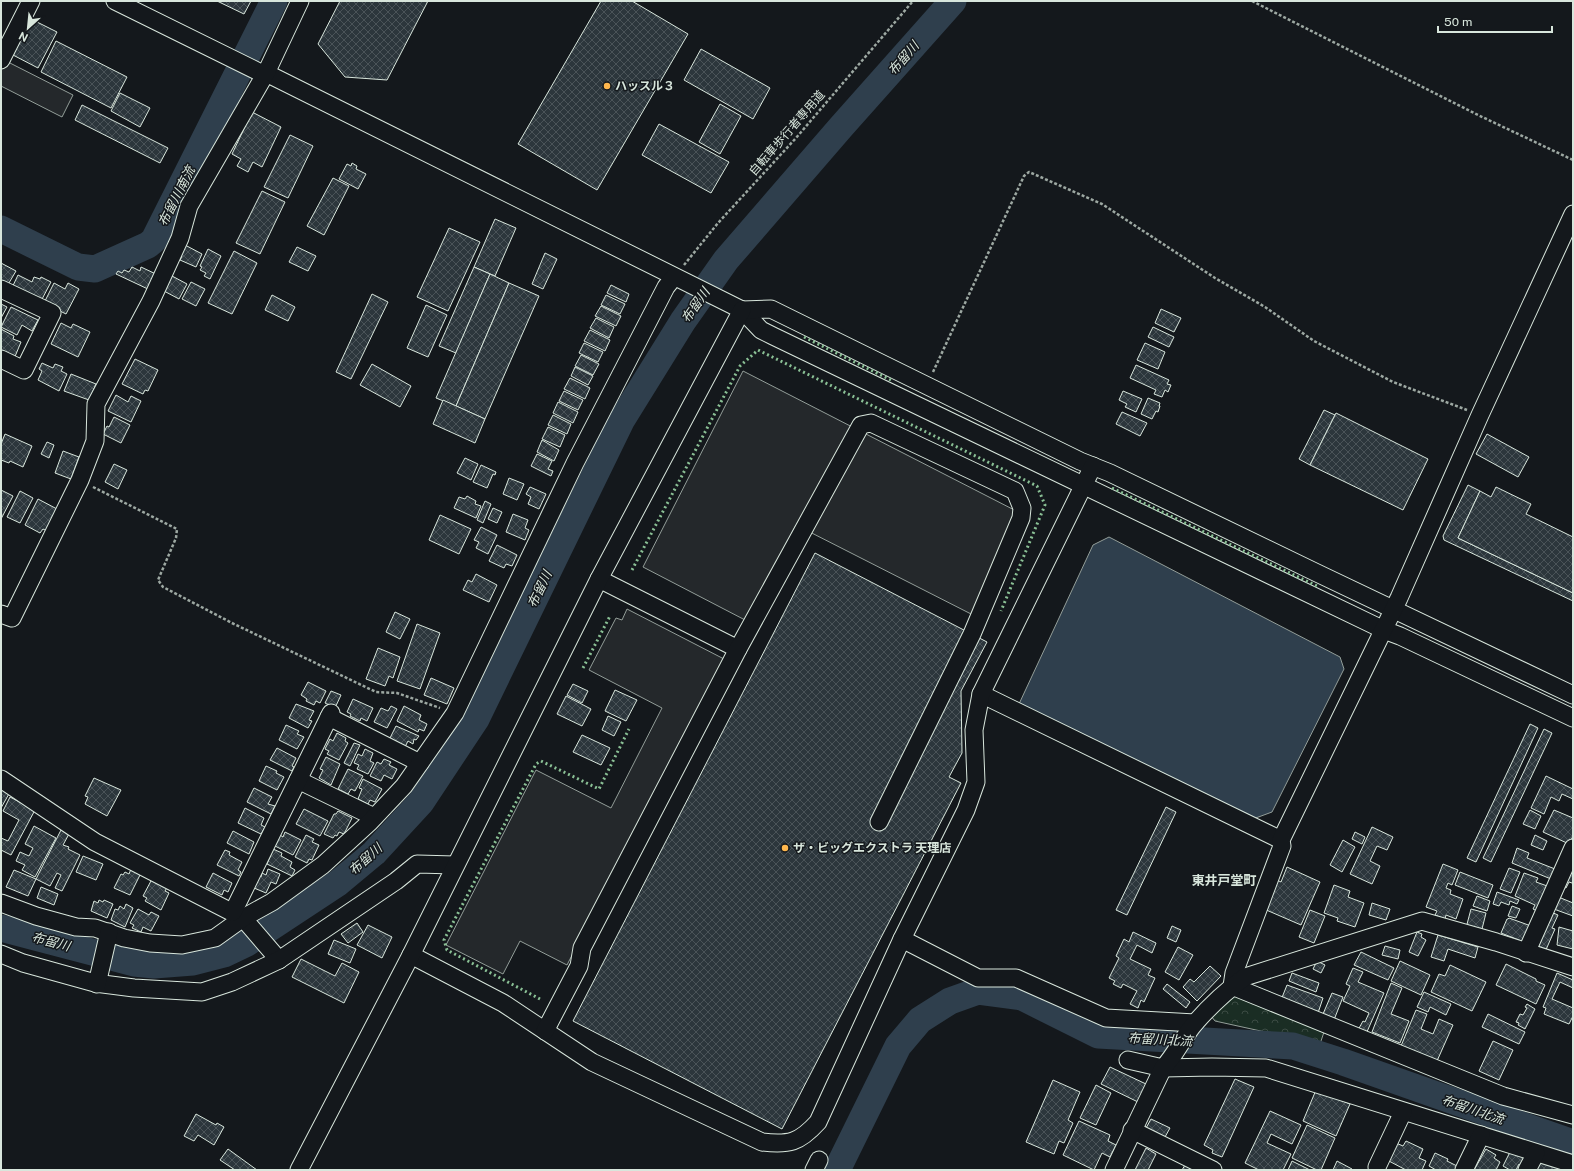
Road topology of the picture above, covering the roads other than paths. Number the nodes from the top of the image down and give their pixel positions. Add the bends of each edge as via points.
1 (31, 1) edge
2 (115, 1) edge
3 (300, 1) edge
4 (1, 60) edge
5 (262, 72) junction
6 (1573, 214) edge
7 (679, 280) junction
8 (1, 290) edge
9 (737, 307) junction
10 (1, 359) edge
11 (1093, 466) junction
12 (1083, 484) junction
13 (599, 580) junction
14 (1394, 609) junction
15 (1, 614) edge
16 (1384, 630) junction
17 (738, 649) junction
18 (981, 694) junction
19 (1573, 695) edge
20 (1573, 718) edge
21 (420, 763) junction
22 (1, 779) edge
23 (298, 780) junction
24 (374, 817) junction
25 (879, 822) dead end
26 (1281, 840) junction
27 (1573, 848) edge
28 (455, 865) junction
29 (1, 904) edge
30 (241, 918) junction
31 (108, 934) junction
32 (902, 939) junction
33 (1526, 953) junction
34 (1, 954) edge
35 (411, 955) junction
36 (277, 957) junction
37 (1573, 967) edge
38 (98, 982) junction
39 (1232, 986) junction
40 (1193, 1026) junction
41 (545, 1031) junction
42 (1128, 1060) dead end
43 (1168, 1063) junction
44 (1403, 1112) junction
45 (1573, 1115) edge
46 (1132, 1130) junction
47 (1481, 1135) junction
48 (1536, 1153) junction
49 (1573, 1164) edge
50 (1377, 1167) dead end
51 (299, 1170) edge
52 (1114, 1170) edge
53 (1213, 1170) edge
54 (1464, 1170) edge
55 (1527, 1170) edge

1 - 4 street
2 - 5 street
3 - 5 street
5 - 7 street
5 - 15 street via 189,206 180,238 151,301 96,404 94,441 80,480 12,618
6 - 14 street
7 - 9 street
7 - 21 street via 666,287 574,462 455,713
8 - 10 street via 52,313 24,370
9 - 11 street via 771,309
9 - 12 street via 761,330 772,336
9 - 13 street
11 - 12 street
11 - 14 street
12 - 16 street
12 - 18 street
13 - 17 street
13 - 28 street
14 - 16 street
14 - 19 street
16 - 20 street
16 - 26 street
17 - 25 street via 860,425 871,423 1015,491 1022,508 1021,518 972,634
17 - 41 street via 582,948 579,966
18 - 26 street
18 - 32 street via 974,730 976,782 966,810
21 - 23 street via 330,715
21 - 24 street via 404,786
22 - 30 street via 95,842
23 - 24 street
23 - 30 street
24 - 30 street via 322,865 272,902
26 - 39 street via 1282,846 1234,973
27 - 33 street
28 - 35 street
28 - 36 street via 417,864 396,881
29 - 31 street via 36,916 95,928
30 - 31 street via 214,938 182,945 150,943
30 - 36 street
31 - 38 street
32 - 40 street via 978,978 1016,978 1106,1018
32 - 41 street via 818,1122 806,1135 788,1143 762,1142 592,1062
33 - 37 street
33 - 39 street via 1422,921 1245,977
34 - 38 street via 23,963
35 - 41 street via 503,1003
35 - 51 street
36 - 38 street via 232,982 202,992 134,988
39 - 40 street
39 - 45 street via 1496,1093
40 - 43 street
42 - 43 street
43 - 44 street via 1266,1068
43 - 46 street
44 - 47 street
44 - 50 street
46 - 52 street
46 - 53 street
47 - 48 street
47 - 54 street
48 - 49 street
48 - 55 street

